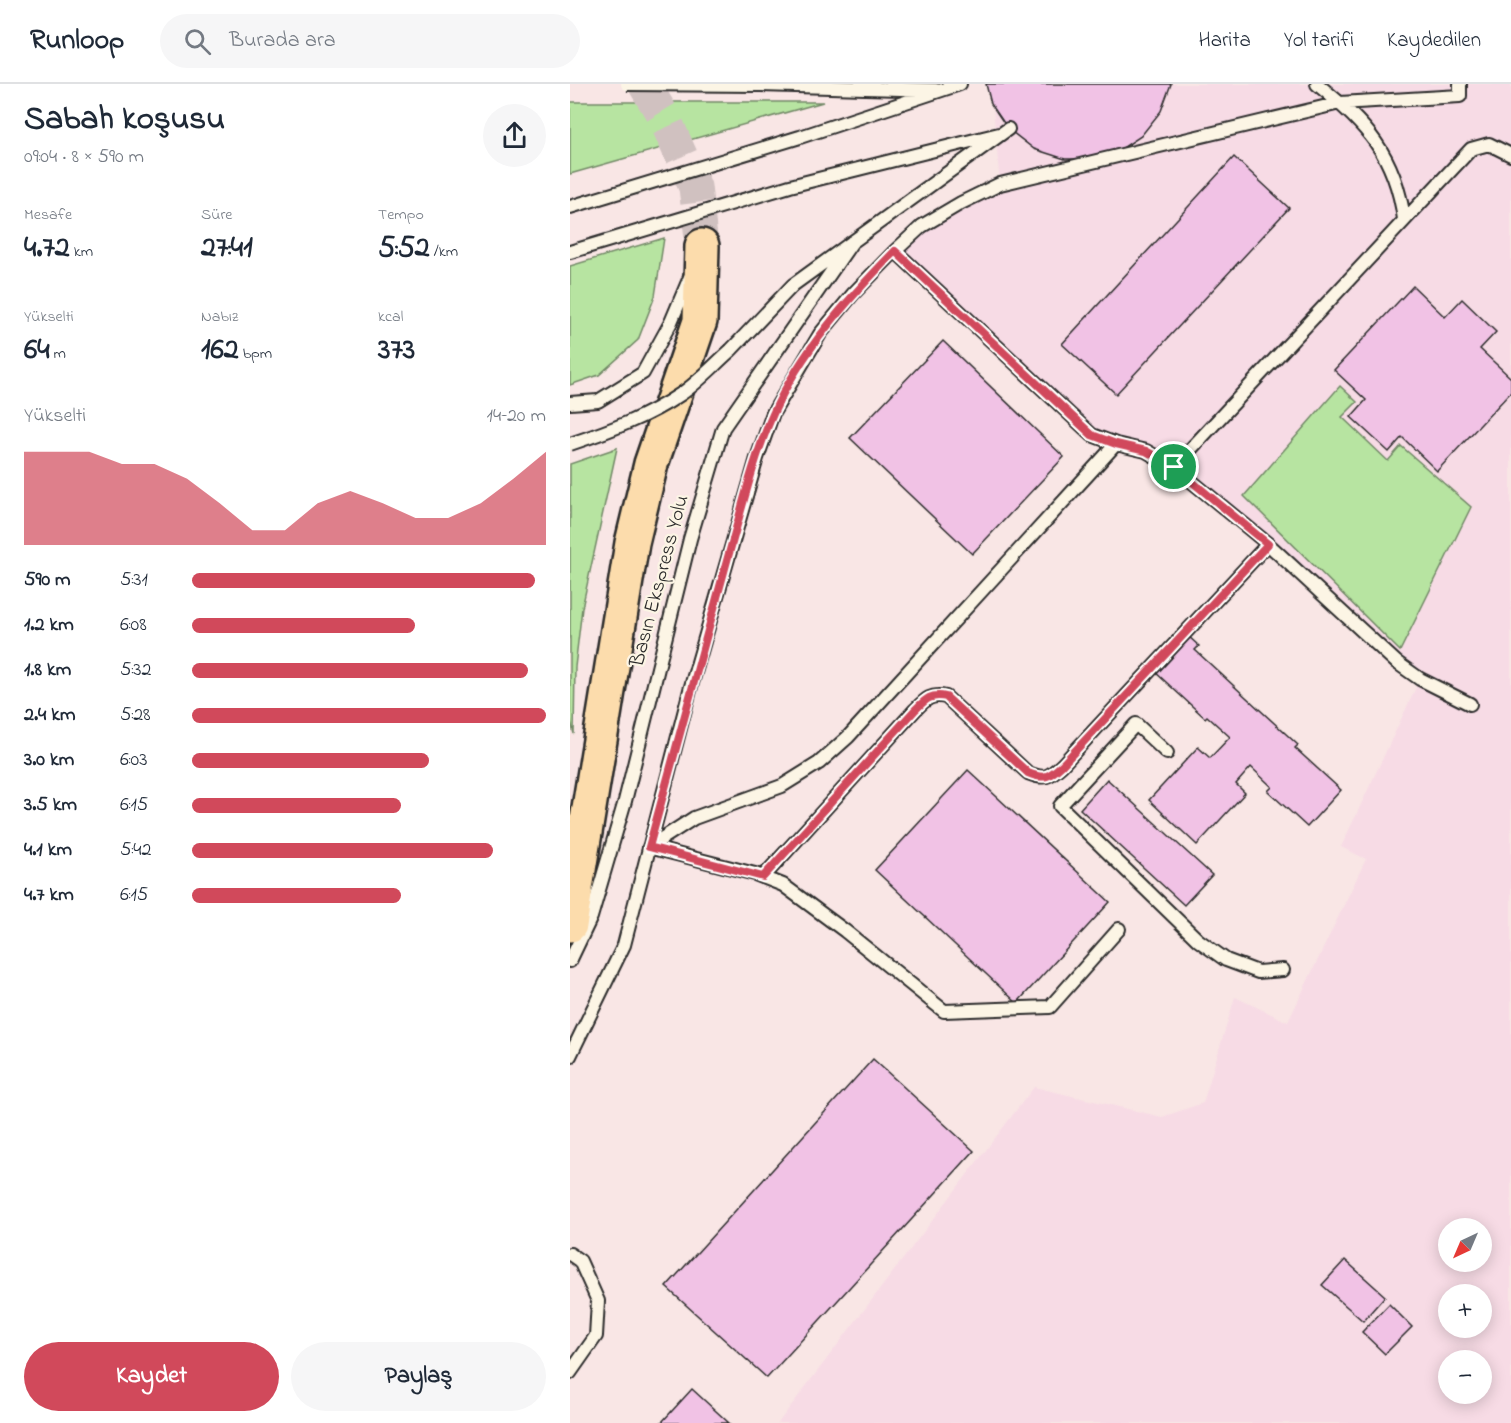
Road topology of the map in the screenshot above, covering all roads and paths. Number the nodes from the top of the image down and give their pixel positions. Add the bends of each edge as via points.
1 (627, 84) edge
2 (960, 84) edge
3 (1317, 84) edge
4 (1460, 84) edge
5 (760, 85) edge
6 (946, 90) junction
7 (1340, 103) junction
8 (1511, 155) edge
9 (570, 207) edge
10 (1404, 219) junction
11 (852, 242) junction
12 (702, 246) joint
13 (895, 251) junction
14 (570, 252) edge
15 (570, 403) edge
16 (570, 444) edge
17 (1116, 444) junction
18 (1174, 467) junction
19 (1268, 544) junction
20 (1470, 704) dead end
21 (1167, 753) dead end
22 (649, 847) junction
23 (763, 877) junction
24 (570, 925) edge
25 (1119, 928) dead end
26 (570, 961) edge
27 (1282, 970) dead end
28 (570, 1056) edge
29 (570, 1254) edge
30 (570, 1373) edge

1 - 5 lane, bridge
2 - 6 lane
3 - 7 lane
4 - 7 lane via 1460,96
5 - 6 lane
6 - 9 lane
7 - 10 lane via 1376,141 1390,167
7 - 13 lane via 1000,184 922,226
8 - 10 lane via 1489,144 1470,148
10 - 18 lane
11 - 14 lane via 1004,132 790,186
11 - 16 lane, bridge via 793,285 684,393 646,415
11 - 26 lane, Basın Ekspress Yolu via 723,428 690,539 626,801 591,917
12 - 15 lane via 671,322 643,373 598,401
12 - 24 main road via 700,321 651,464 632,543
13 - 17 lane via 1092,435
13 - 22 lane via 820,334 773,413 700,657
17 - 18 lane via 1146,451
17 - 22 lane via 819,763 782,786 694,818
18 - 19 lane
19 - 20 lane via 1396,662
19 - 23 lane via 1051,775 1040,778 1028,773 946,697 925,699
21 - 27 lane via 1136,724 1060,806 1198,940 1226,960 1258,972
22 - 23 lane
22 - 28 lane via 624,945
23 - 25 lane via 783,885 944,1011 1050,1007
29 - 30 lane via 580,1261 598,1301 596,1336

